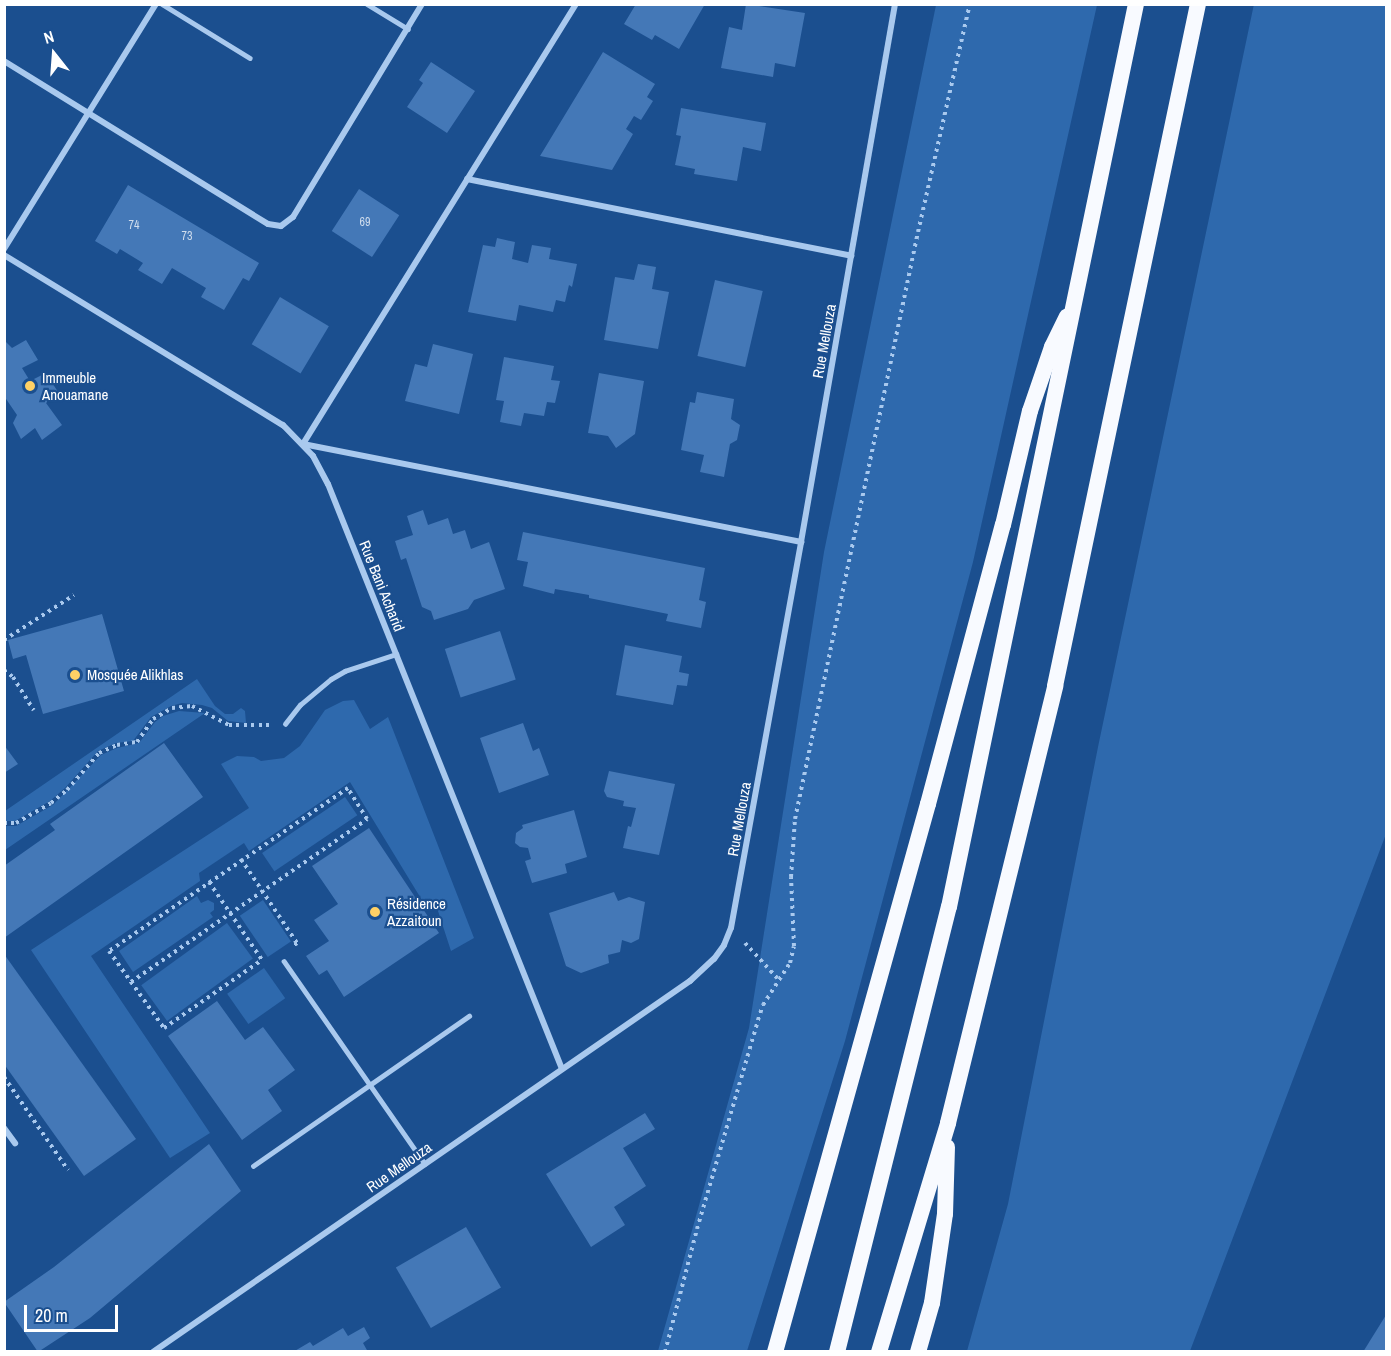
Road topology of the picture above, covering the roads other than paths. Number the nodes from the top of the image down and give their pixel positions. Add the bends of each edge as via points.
1 (156, 4) edge
2 (162, 4) edge
3 (367, 4) edge
4 (422, 4) edge
5 (576, 4) edge
6 (895, 4) edge
7 (1136, 4) edge
8 (1198, 4) edge
9 (408, 29) junction
10 (250, 58) dead end
11 (4, 60) edge
12 (89, 113) junction
13 (467, 179) junction
14 (4, 249) edge
15 (4, 255) edge
16 (851, 256) junction
17 (1078, 291) junction
18 (303, 444) junction
19 (801, 542) junction
20 (396, 654) junction
21 (285, 724) road end
22 (284, 961) dead end
23 (469, 1016) dead end
24 (562, 1069) junction
25 (370, 1084) junction
26 (948, 1122) junction
27 (4, 1128) edge
28 (15, 1143) dead end
29 (425, 1164) junction
30 (253, 1166) dead end
31 (153, 1352) edge
32 (775, 1352) edge
33 (837, 1352) edge
34 (879, 1352) edge
35 (918, 1352) edge

1 - 12 street
2 - 10 lane
3 - 9 lane
4 - 9 street
5 - 13 street
6 - 16 street, Rue Mellouza
7 - 17 highway
8 - 26 highway via 1056,686
9 - 12 street via 293,217 281,226 267,224
11 - 12 street
12 - 14 street
13 - 16 street
13 - 18 street
15 - 18 street, Rue Bani Acharid via 283,425
16 - 19 street, Rue Mellouza
17 - 32 highway via 1052,347 1030,411 928,804
17 - 33 highway via 949,907
18 - 19 street
18 - 20 street, Rue Bani Acharid via 328,484
19 - 24 street, Rue Mellouza via 731,928 724,945 703,971
20 - 21 lane via 345,670 318,689
20 - 24 street, Rue Bani Acharid
22 - 25 lane
23 - 25 lane
24 - 29 street, Rue Mellouza
25 - 29 lane
25 - 30 lane
26 - 34 highway
26 - 35 highway via 945,1215 932,1303
27 - 28 street
29 - 31 street, Rue Mellouza

